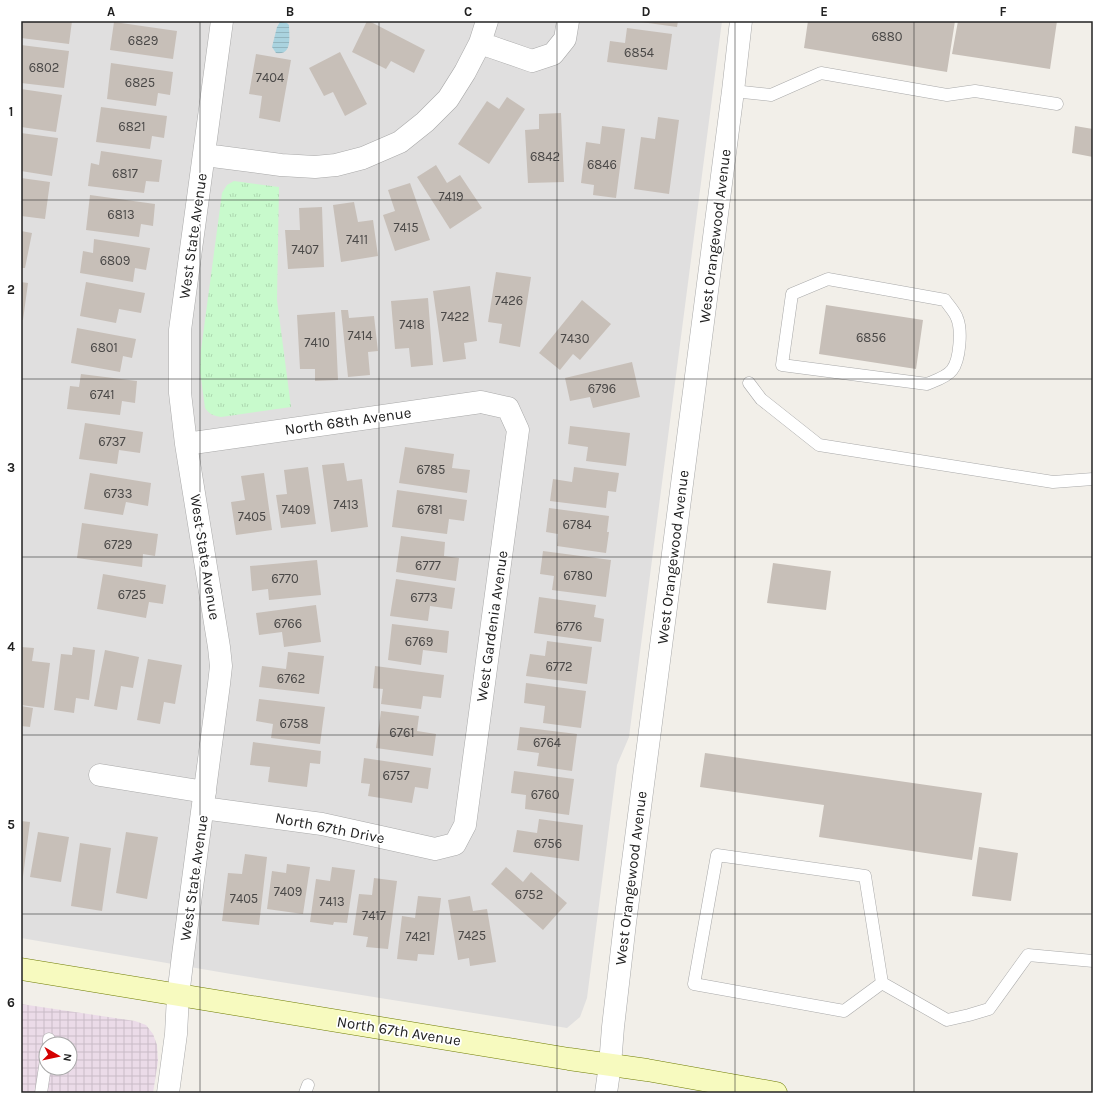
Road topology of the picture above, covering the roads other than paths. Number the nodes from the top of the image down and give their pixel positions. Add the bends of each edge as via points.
1 (222, 21) edge
2 (487, 21) edge
3 (568, 21) edge
4 (741, 21) edge
5 (480, 43) junction
6 (733, 91) junction
7 (1057, 104) dead end
8 (205, 155) junction
9 (782, 365) joint
10 (749, 383) dead end
11 (508, 408) joint
12 (186, 444) junction
13 (1093, 479) edge
14 (100, 775) dead end
15 (204, 800) junction
16 (455, 844) joint
17 (1093, 961) edge
18 (21, 969) edge
19 (882, 983) junction
20 (178, 996) junction
21 (610, 1065) junction
22 (44, 1076) edge
23 (41, 1093) edge
24 (168, 1093) edge
25 (606, 1093) edge
26 (776, 1093) edge

1 - 8 street, West State Avenue
2 - 5 street
3 - 5 street via 565,39 554,54 532,61
4 - 6 street, West Orangewood Avenue
5 - 8 street via 448,99 426,122 400,142 370,155 336,165 315,167
6 - 7 lane via 772,95 820,73 947,95 975,91
6 - 21 street, West Orangewood Avenue via 626,916
8 - 12 street, West State Avenue via 180,330 180,393
9 - 9 lane via 927,384 952,371 958,354 958,318 945,300 828,279 792,294
10 - 13 lane via 761,399 819,445 1053,482
11 - 12 street, North 68th Avenue via 481,402
11 - 16 street, West Gardenia Avenue via 518,430 465,825
12 - 15 street, West State Avenue via 221,666
14 - 15 street, North 67th Drive
15 - 16 street, North 67th Drive via 436,849
15 - 20 street, West State Avenue
17 - 19 lane via 1028,955 989,1009 946,1020
18 - 20 main road, North 67th Avenue
19 - 19 lane via 844,1011 694,984 717,855 866,876
20 - 21 main road, North 67th Avenue
20 - 24 street, West State Avenue
21 - 25 street, West Orangewood Avenue
21 - 26 main road, North 67th Avenue
22 - 23 lane

